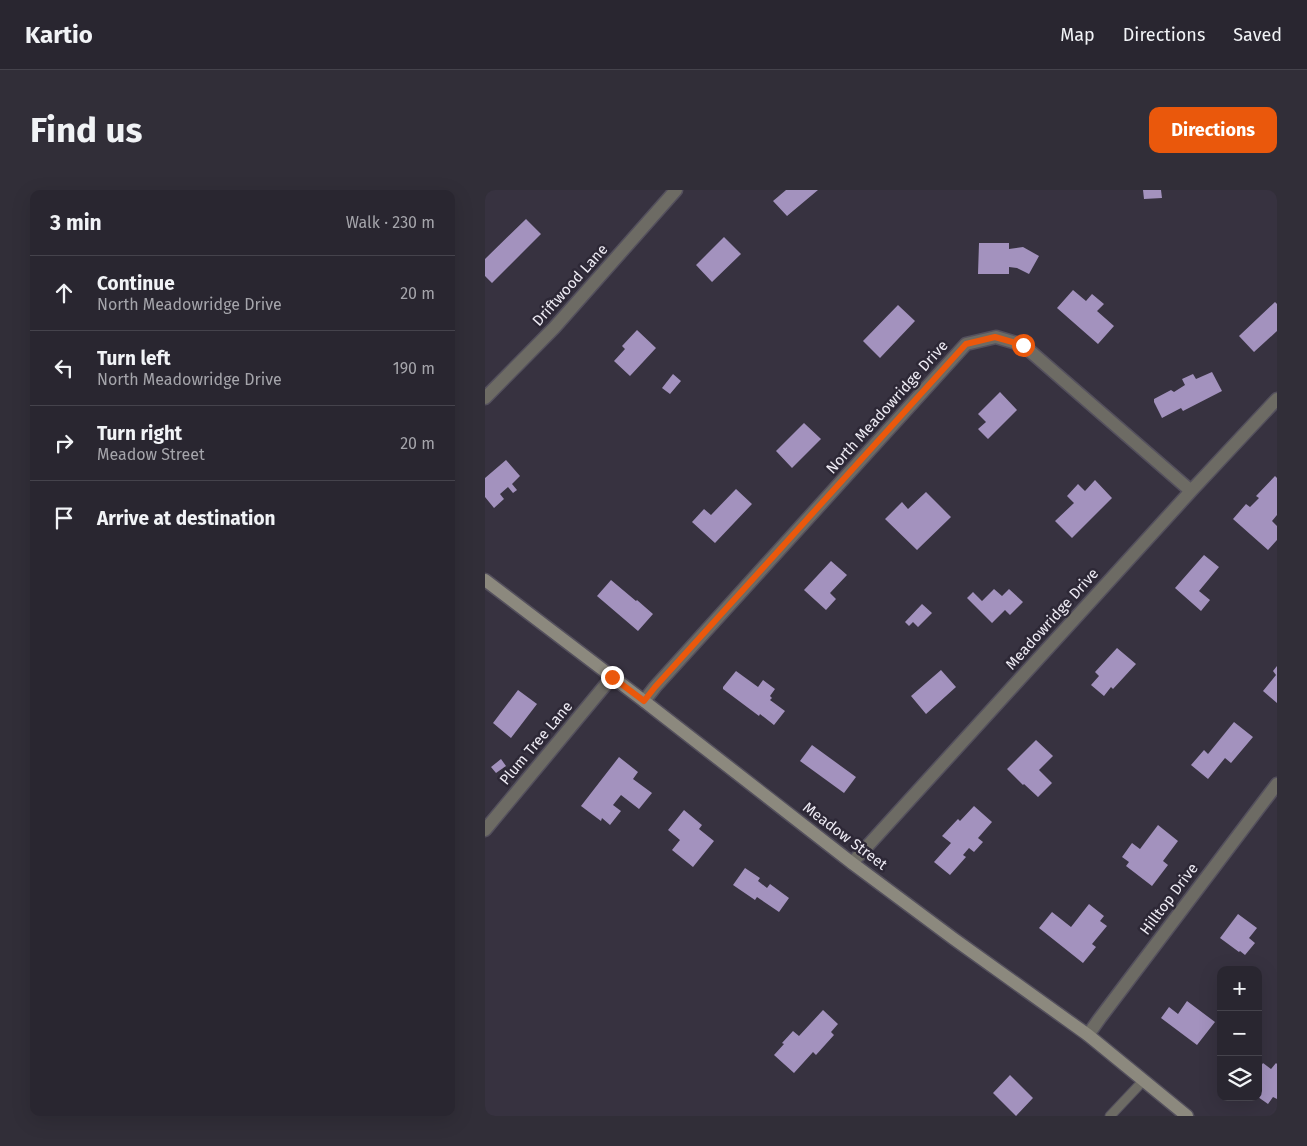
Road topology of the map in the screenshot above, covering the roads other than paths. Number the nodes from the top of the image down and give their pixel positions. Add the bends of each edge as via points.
1 (676, 190) edge
2 (485, 398) edge
3 (1277, 399) edge
4 (1191, 491) junction
5 (485, 580) edge
6 (612, 677) junction
7 (644, 701) junction
8 (1277, 784) edge
9 (485, 830) edge
10 (852, 863) junction
11 (1088, 1035) junction
12 (1143, 1081) junction
13 (1110, 1116) edge
14 (1187, 1116) edge

1 - 2 street, Driftwood Lane via 554,328
3 - 4 street, Meadowridge Drive
4 - 7 street, North Meadowridge Drive via 1023,345 995,337 966,344
4 - 10 street, Meadowridge Drive
5 - 6 street, Meadow Street
6 - 7 street, Meadow Street
6 - 9 street, Plum Tree Lane
7 - 10 street, Meadow Street
8 - 11 street, Hilltop Drive
10 - 11 street, Meadow Street
11 - 12 street, Meadow Street
12 - 13 lane
12 - 14 street, Meadow Street

